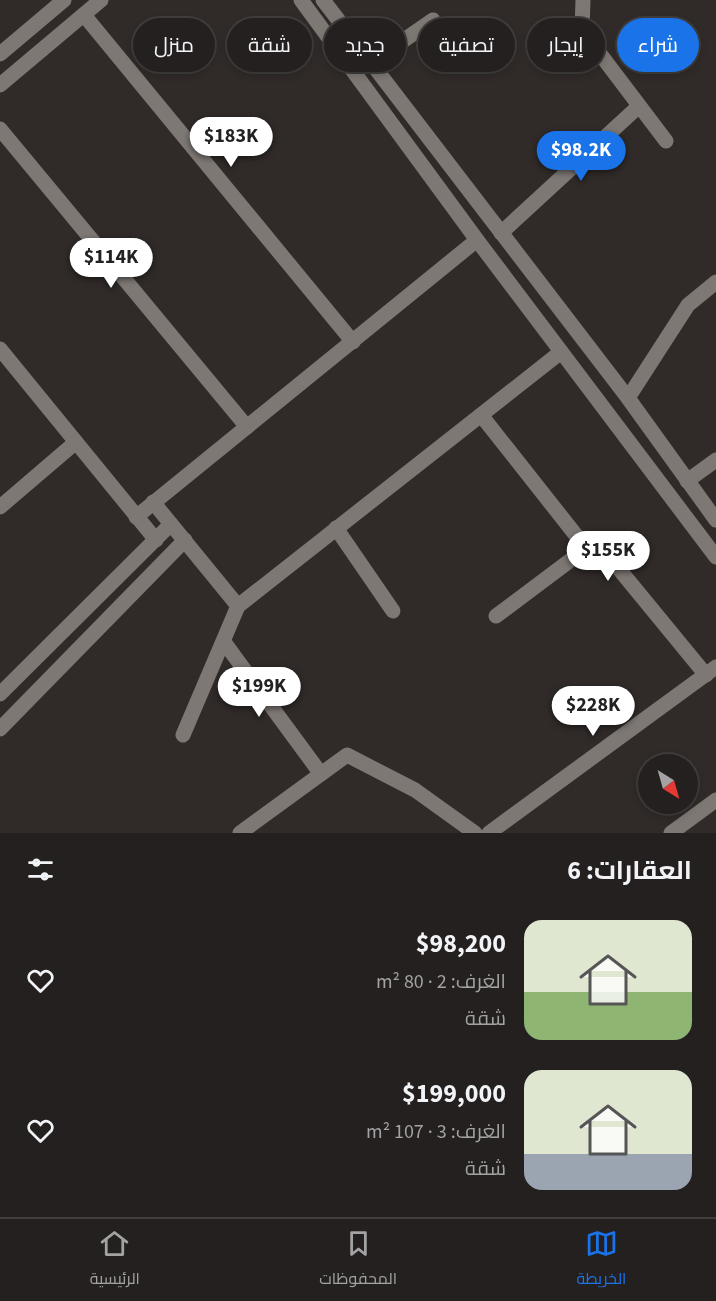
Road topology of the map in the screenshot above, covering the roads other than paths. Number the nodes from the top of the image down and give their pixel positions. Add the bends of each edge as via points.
1 (64, 0) edge
2 (102, 0) edge
3 (301, 0) edge
4 (323, 0) edge
5 (582, 0) edge
6 (84, 15) junction
7 (337, 18) edge
8 (0, 54) edge
9 (378, 72) edge
10 (0, 86) edge
11 (639, 106) junction
12 (0, 129) edge
13 (666, 141) dead end
14 (501, 233) junction
15 (477, 240) junction
16 (716, 282) edge
17 (353, 342) junction
18 (0, 349) edge
19 (561, 352) junction
20 (628, 398) junction
21 (481, 415) junction
22 (248, 427) junction
23 (76, 442) junction
24 (716, 460) edge
25 (687, 481) junction
26 (153, 502) junction
27 (0, 507) edge
28 (136, 517) junction
29 (716, 520) edge
30 (171, 524) junction
31 (336, 528) junction
32 (156, 540) junction
33 (185, 540) junction
34 (586, 548) junction
35 (716, 557) edge
36 (238, 606) junction
37 (393, 611) dead end
38 (496, 616) dead end
39 (224, 642) junction
40 (711, 671) edge
41 (0, 694) edge
42 (0, 729) edge
43 (183, 735) dead end
44 (321, 774) junction
45 (716, 800) edge
46 (240, 833) edge
47 (474, 833) edge
48 (489, 833) edge
49 (671, 833) edge

1 - 8 street
2 - 6 street
3 - 15 street
4 - 7 street
5 - 11 street via 582,30
6 - 10 street
6 - 17 street
9 - 14 street
11 - 13 street
11 - 14 street
12 - 22 street
14 - 20 street
15 - 17 street
15 - 19 street
16 - 20 street via 688,305
17 - 22 street
18 - 23 street
19 - 21 street
19 - 35 street
20 - 25 street
21 - 31 street
21 - 34 street
22 - 26 street
23 - 27 street
23 - 28 street
24 - 25 street
25 - 29 street
26 - 28 street
26 - 30 street
28 - 32 street
30 - 32 street
30 - 33 street
31 - 36 street
31 - 37 street
32 - 41 street
33 - 36 street
33 - 42 street
34 - 38 street
34 - 40 street via 596,541
36 - 39 street
39 - 43 street
39 - 44 street
40 - 48 street
44 - 46 street
44 - 47 street via 347,755 415,790
45 - 49 street

